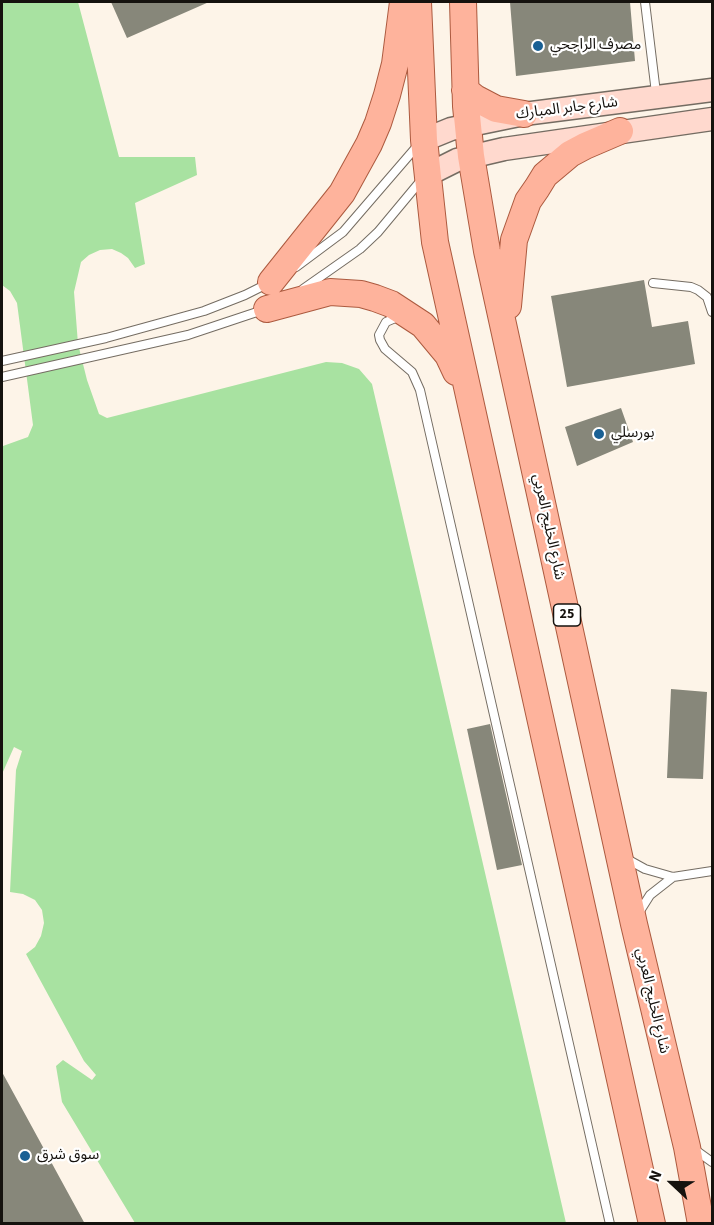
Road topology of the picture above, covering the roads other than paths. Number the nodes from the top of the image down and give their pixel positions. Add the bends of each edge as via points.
1 (403, 2) edge
2 (418, 2) edge
3 (463, 2) edge
4 (645, 2) edge
5 (465, 90) junction
6 (712, 90) edge
7 (657, 98) junction
8 (525, 114) junction
9 (712, 119) edge
10 (468, 125) junction
11 (620, 131) junction
12 (424, 140) junction
13 (471, 156) junction
14 (427, 175) junction
15 (272, 282) junction
16 (653, 283) dead end
17 (267, 309) junction
18 (712, 312) edge
19 (409, 315) junction
20 (509, 351) junction
21 (2, 361) edge
22 (2, 377) edge
23 (474, 423) junction
24 (619, 851) junction
25 (712, 872) edge
26 (673, 877) junction
27 (634, 924) junction
28 (686, 1142) junction
29 (712, 1162) edge
30 (650, 1218) edge
31 (610, 1224) edge
32 (701, 1224) edge

1 - 15 main road via 390,85 369,144 342,193
2 - 12 main road
3 - 5 main road, شارع الخليج العربي / 25
4 - 7 lane
5 - 8 main road via 496,109
5 - 10 main road, شارع الخليج العربي / 25
6 - 7 main road, شارع جابر المبارك
7 - 8 main road, شارع جابر المبارك
8 - 10 main road, شارع جابر المبارك
9 - 11 main road, شارع جابر المبارك
10 - 12 main road, شارع جابر المبارك
10 - 13 main road, شارع الخليج العربي / 25
11 - 13 main road, شارع جابر المبارك
11 - 20 main road via 570,154 545,175 528,201 510,264
12 - 14 main road
12 - 15 lane via 343,232
13 - 14 main road, شارع جابر المبارك
13 - 20 main road, شارع الخليج العربي / 25
14 - 17 lane via 360,249 303,290
14 - 23 main road via 435,242
15 - 21 lane via 204,311
16 - 18 lane via 698,290 707,297
17 - 19 main road via 314,295 345,292 375,298
17 - 22 lane via 188,335
19 - 23 main road via 423,325 448,355
19 - 31 lane via 386,322 380,340 412,372 420,390
20 - 24 main road, شارع الخليج العربي / 25
23 - 30 main road
24 - 26 lane via 638,866
24 - 27 main road, شارع الخليج العربي / 25
25 - 26 lane
26 - 27 lane via 650,896
27 - 28 main road, شارع الخليج العربي / 25
28 - 29 lane
28 - 32 main road, شارع الخليج العربي / 25

